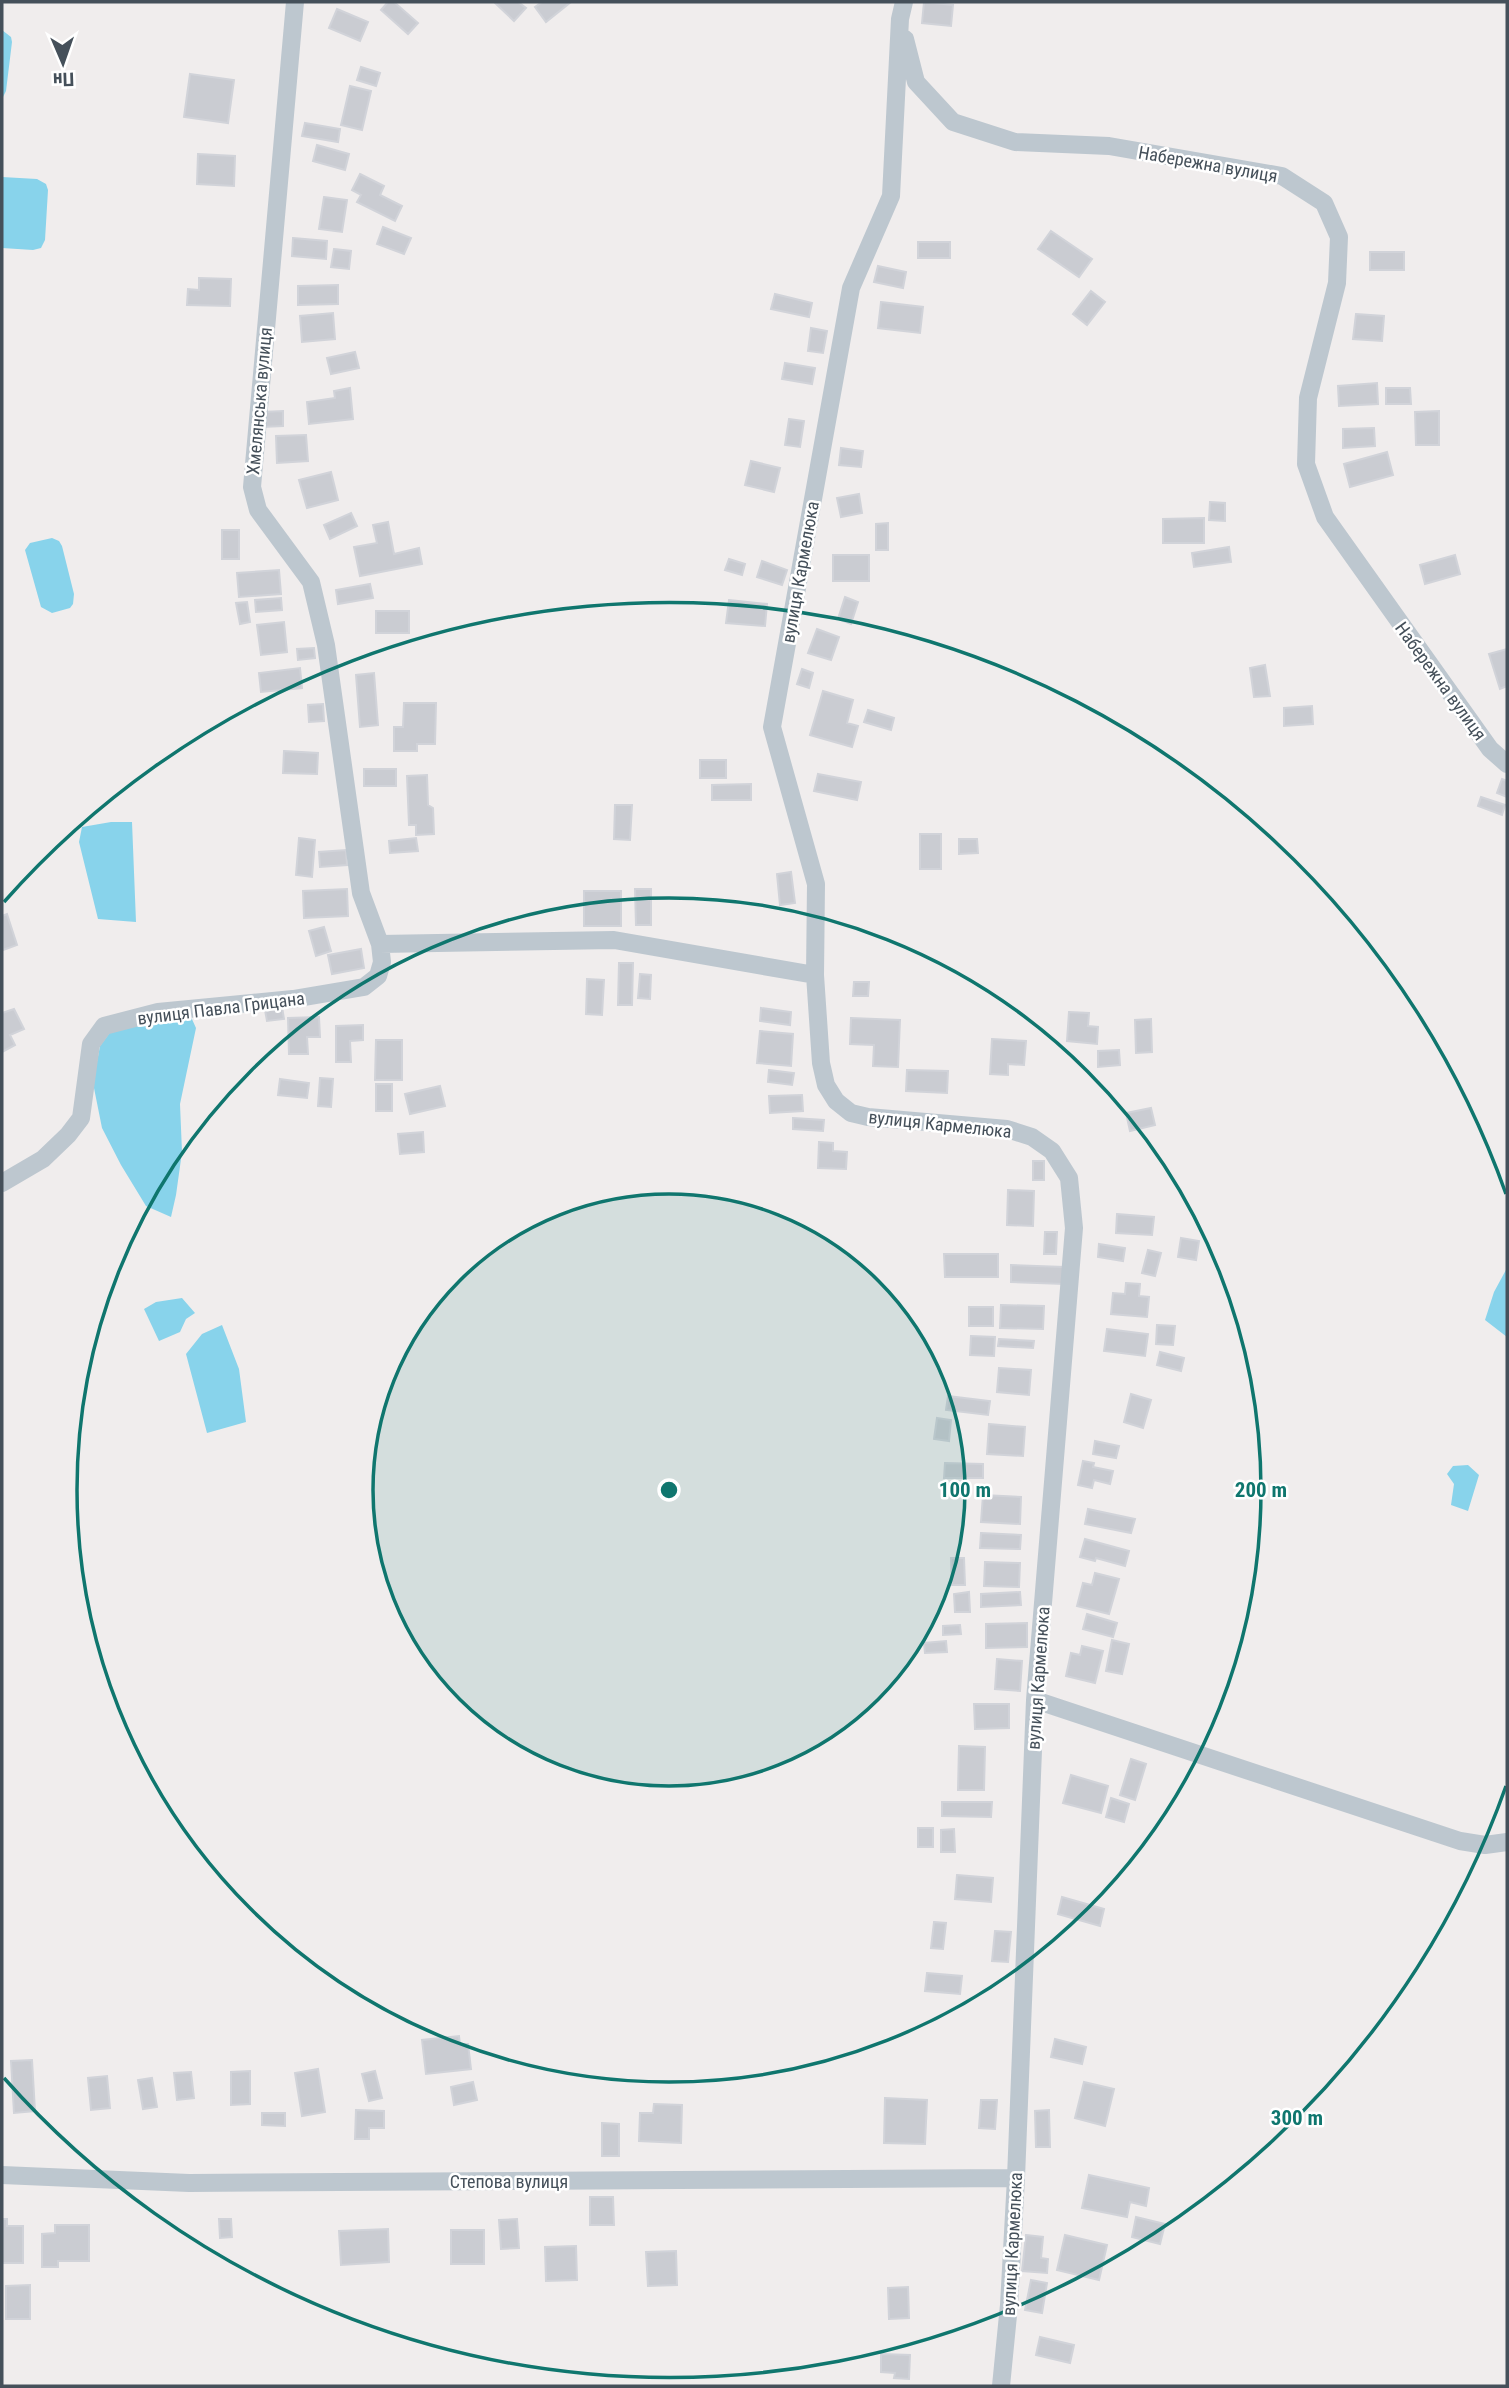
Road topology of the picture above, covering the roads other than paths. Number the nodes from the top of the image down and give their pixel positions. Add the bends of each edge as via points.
1 (295, 2) edge
2 (902, 10) edge
3 (1507, 764) edge
4 (380, 944) junction
5 (815, 975) junction
6 (2, 1183) edge
7 (1035, 1700) junction
8 (1507, 1842) edge
9 (2, 2175) edge
10 (1016, 2178) junction
11 (1001, 2386) edge

1 - 4 street, Хмелянська вулиця via 252,487 263,519 311,582 326,645 360,893
2 - 3 street, Набережна вулиця via 916,82 953,122 1015,142 1110,146 1282,176 1324,203 1339,237 1337,283 1308,398 1306,464 1325,517 1490,749
2 - 5 street, вулиця Кармелюка via 891,196 851,288 772,727 816,884
4 - 5 street via 614,940
4 - 6 street, вулиця Павла Грицана via 378,976 364,987 158,1012 104,1026 90,1044 81,1118 43,1159
5 - 7 street, вулиця Кармелюка via 826,1085 851,1113 1007,1129 1032,1137 1052,1151 1069,1178 1074,1228
7 - 8 street via 1460,1841
7 - 10 street, вулиця Кармелюка
9 - 10 street, Степова вулиця via 189,2183
10 - 11 street, вулиця Кармелюка

